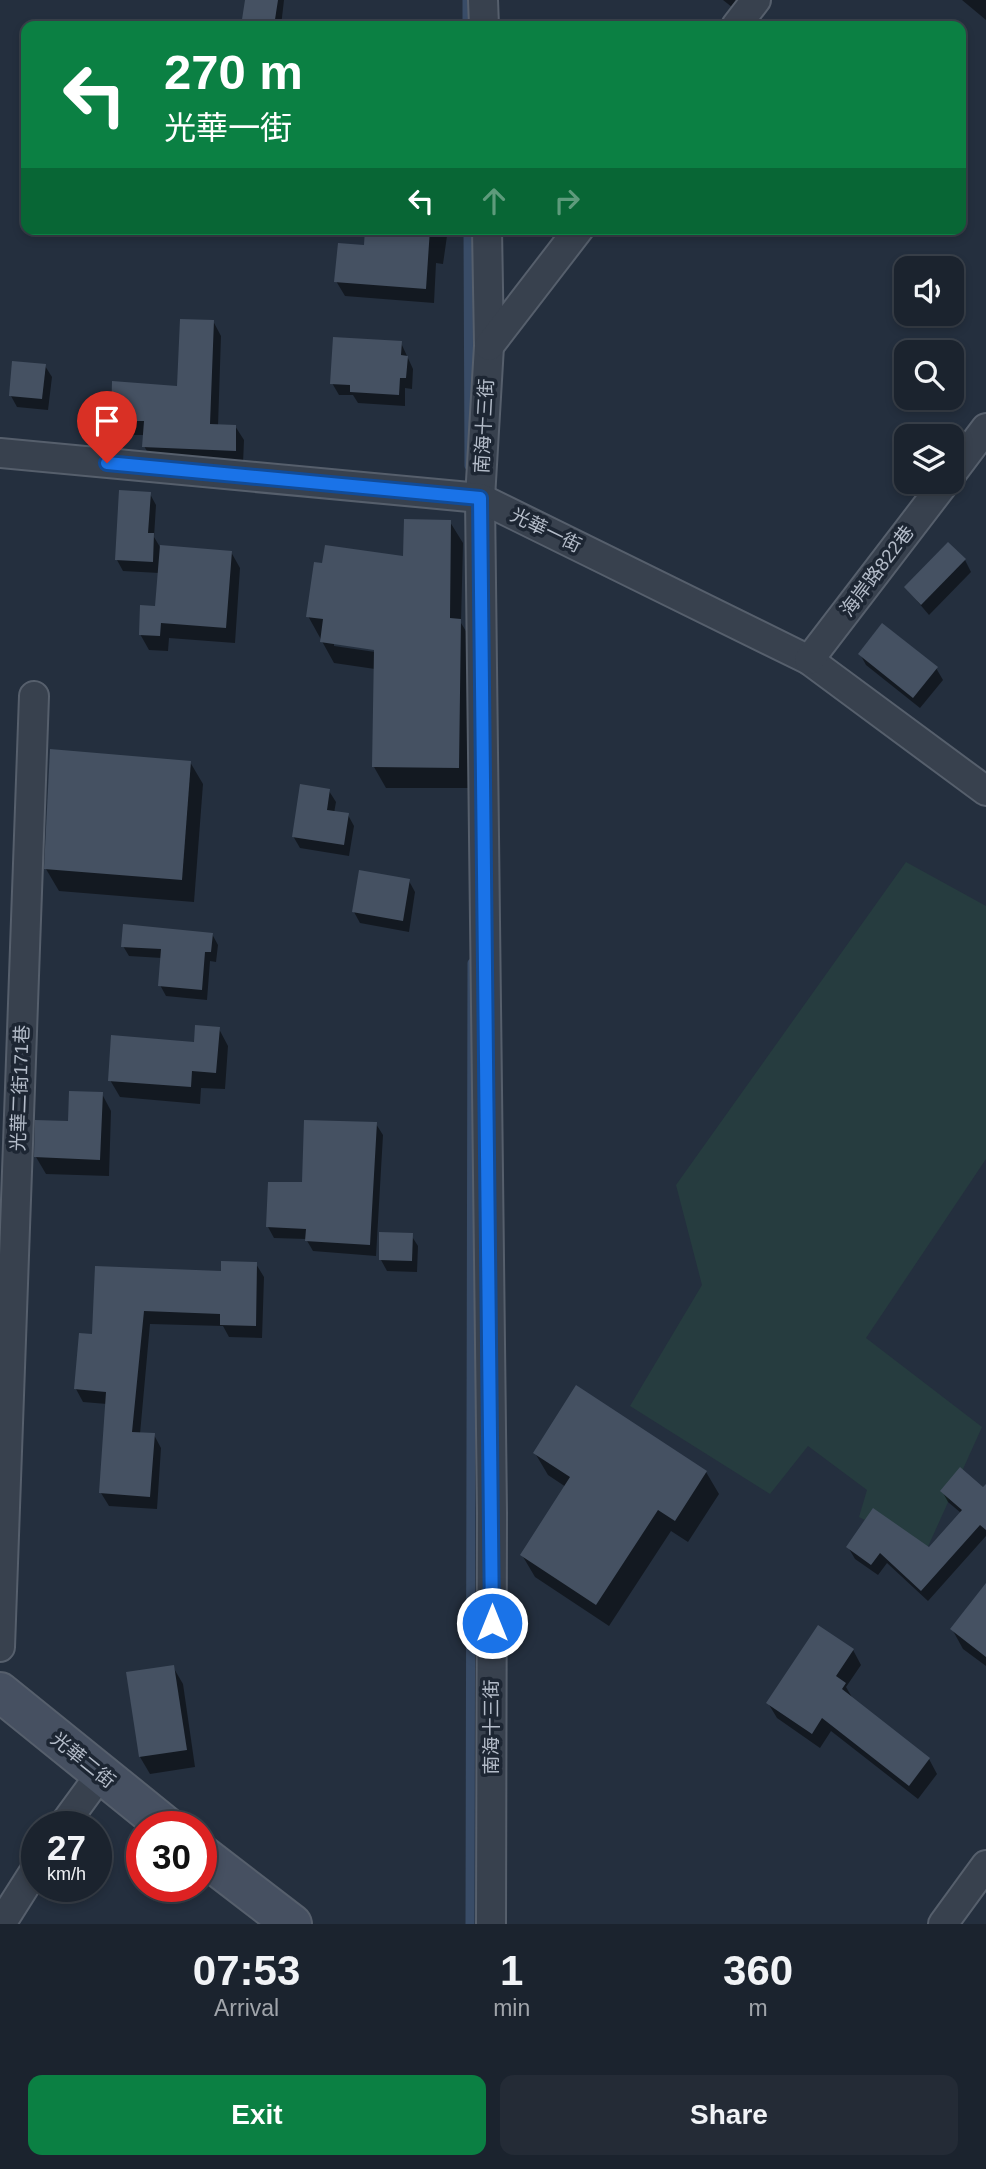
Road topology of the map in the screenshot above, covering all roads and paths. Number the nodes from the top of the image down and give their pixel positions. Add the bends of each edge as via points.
1 (483, 0) edge
2 (756, 0) edge
3 (484, 21) edge
4 (740, 21) edge
5 (487, 235) edge
6 (574, 235) edge
7 (489, 346) junction
8 (986, 428) edge
9 (0, 453) edge
10 (964, 457) edge
11 (936, 494) edge
12 (480, 498) junction
13 (809, 660) junction
14 (34, 696) dead end
15 (986, 791) edge
16 (0, 1647) edge
17 (0, 1692) edge
18 (100, 1775) junction
19 (74, 1811) edge
20 (146, 1811) edge
21 (986, 1865) edge
22 (217, 1866) edge
23 (21, 1892) edge
24 (1, 1924) edge
25 (292, 1924) edge
26 (491, 1924) edge
27 (943, 1924) edge

1 - 3 street
2 - 4 street
5 - 7 street, 南海十三街
6 - 7 street
7 - 12 street, 南海十三街
8 - 10 street
9 - 12 street, 光華一街
11 - 13 street, 海岸路822巷
12 - 13 street, 光華一街
12 - 26 street, 南海十三街 via 492,1513
13 - 15 street, 光華一街
14 - 16 street, 光華二街171巷
17 - 18 street, 光華二街
18 - 19 street
18 - 20 street, 光華二街
21 - 27 street
22 - 25 street
23 - 24 street

